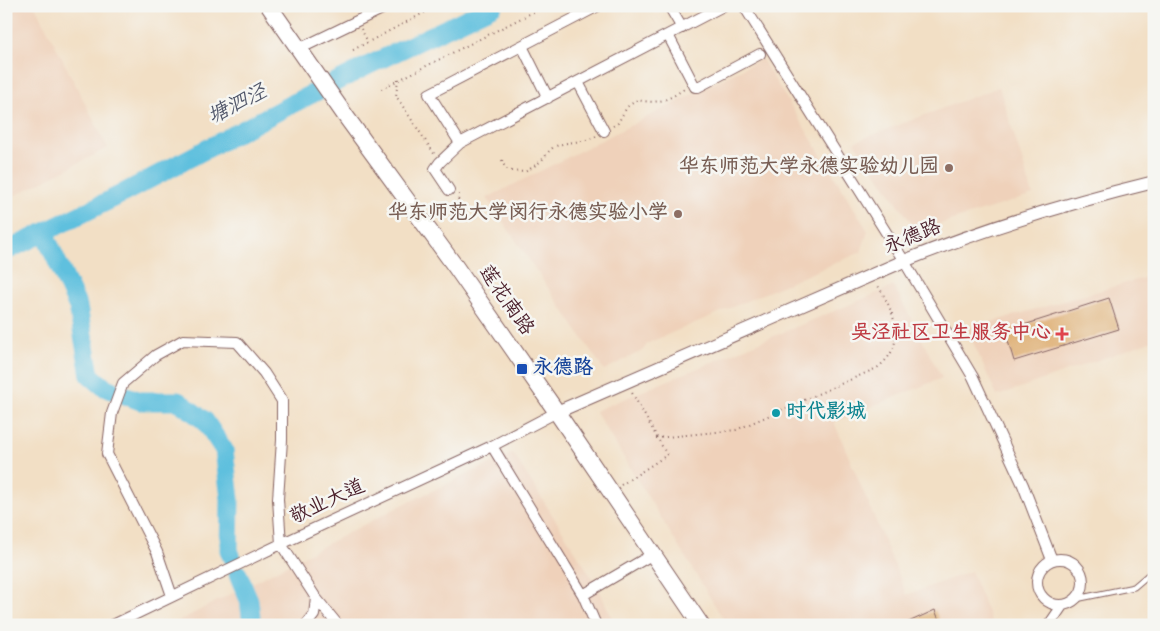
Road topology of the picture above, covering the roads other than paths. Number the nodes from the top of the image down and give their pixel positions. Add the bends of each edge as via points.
1 (269, 6) edge
2 (388, 6) edge
3 (598, 6) edge
4 (669, 6) edge
5 (723, 6) edge
6 (744, 6) edge
7 (682, 28) junction
8 (668, 35) junction
9 (522, 46) junction
10 (299, 49) junction
11 (760, 54) dead end
12 (578, 82) junction
13 (548, 98) junction
14 (604, 131) dead end
15 (460, 143) junction
16 (1154, 182) edge
17 (455, 190) road end
18 (904, 261) junction
19 (557, 412) junction
20 (492, 446) junction
21 (281, 544) junction
22 (653, 554) junction
23 (1052, 560) junction
24 (1154, 570) edge
25 (584, 595) junction
26 (172, 596) junction
27 (316, 598) junction
28 (1076, 599) junction
29 (1062, 606) junction
30 (113, 625) edge
31 (306, 625) edge
32 (338, 625) edge
33 (596, 625) edge
34 (701, 625) edge
35 (1049, 625) edge

1 - 10 main road, 莲花南路
2 - 10 street
3 - 9 street
4 - 7 street
5 - 7 street
6 - 18 street
7 - 8 street
8 - 11 street via 695,87
8 - 12 street
9 - 13 street
9 - 15 street via 428,94
10 - 19 main road, 莲花南路
12 - 13 street
12 - 14 street
13 - 15 street
15 - 17 street via 436,169
16 - 18 street, 永德路 via 1086,198 956,240
18 - 19 street, 永德路
18 - 23 street via 973,377 1023,485
19 - 20 street, 敬业大道
19 - 22 main road, 莲花南路
20 - 21 street, 敬业大道
20 - 25 street
21 - 26 street, 敬业大道
21 - 26 street via 278,499 282,401 264,373 237,342 183,340 156,355 122,383 112,412 107,454 157,552
21 - 27 street
22 - 25 street
22 - 34 main road, 莲花南路
23 - 28 street via 1068,560 1080,570 1083,585
23 - 29 street via 1040,569 1036,583 1047,602
24 - 28 lane via 1134,587
25 - 33 street
26 - 30 street, 敬业大道
27 - 31 street via 314,615
27 - 32 street
28 - 29 street
29 - 35 street

